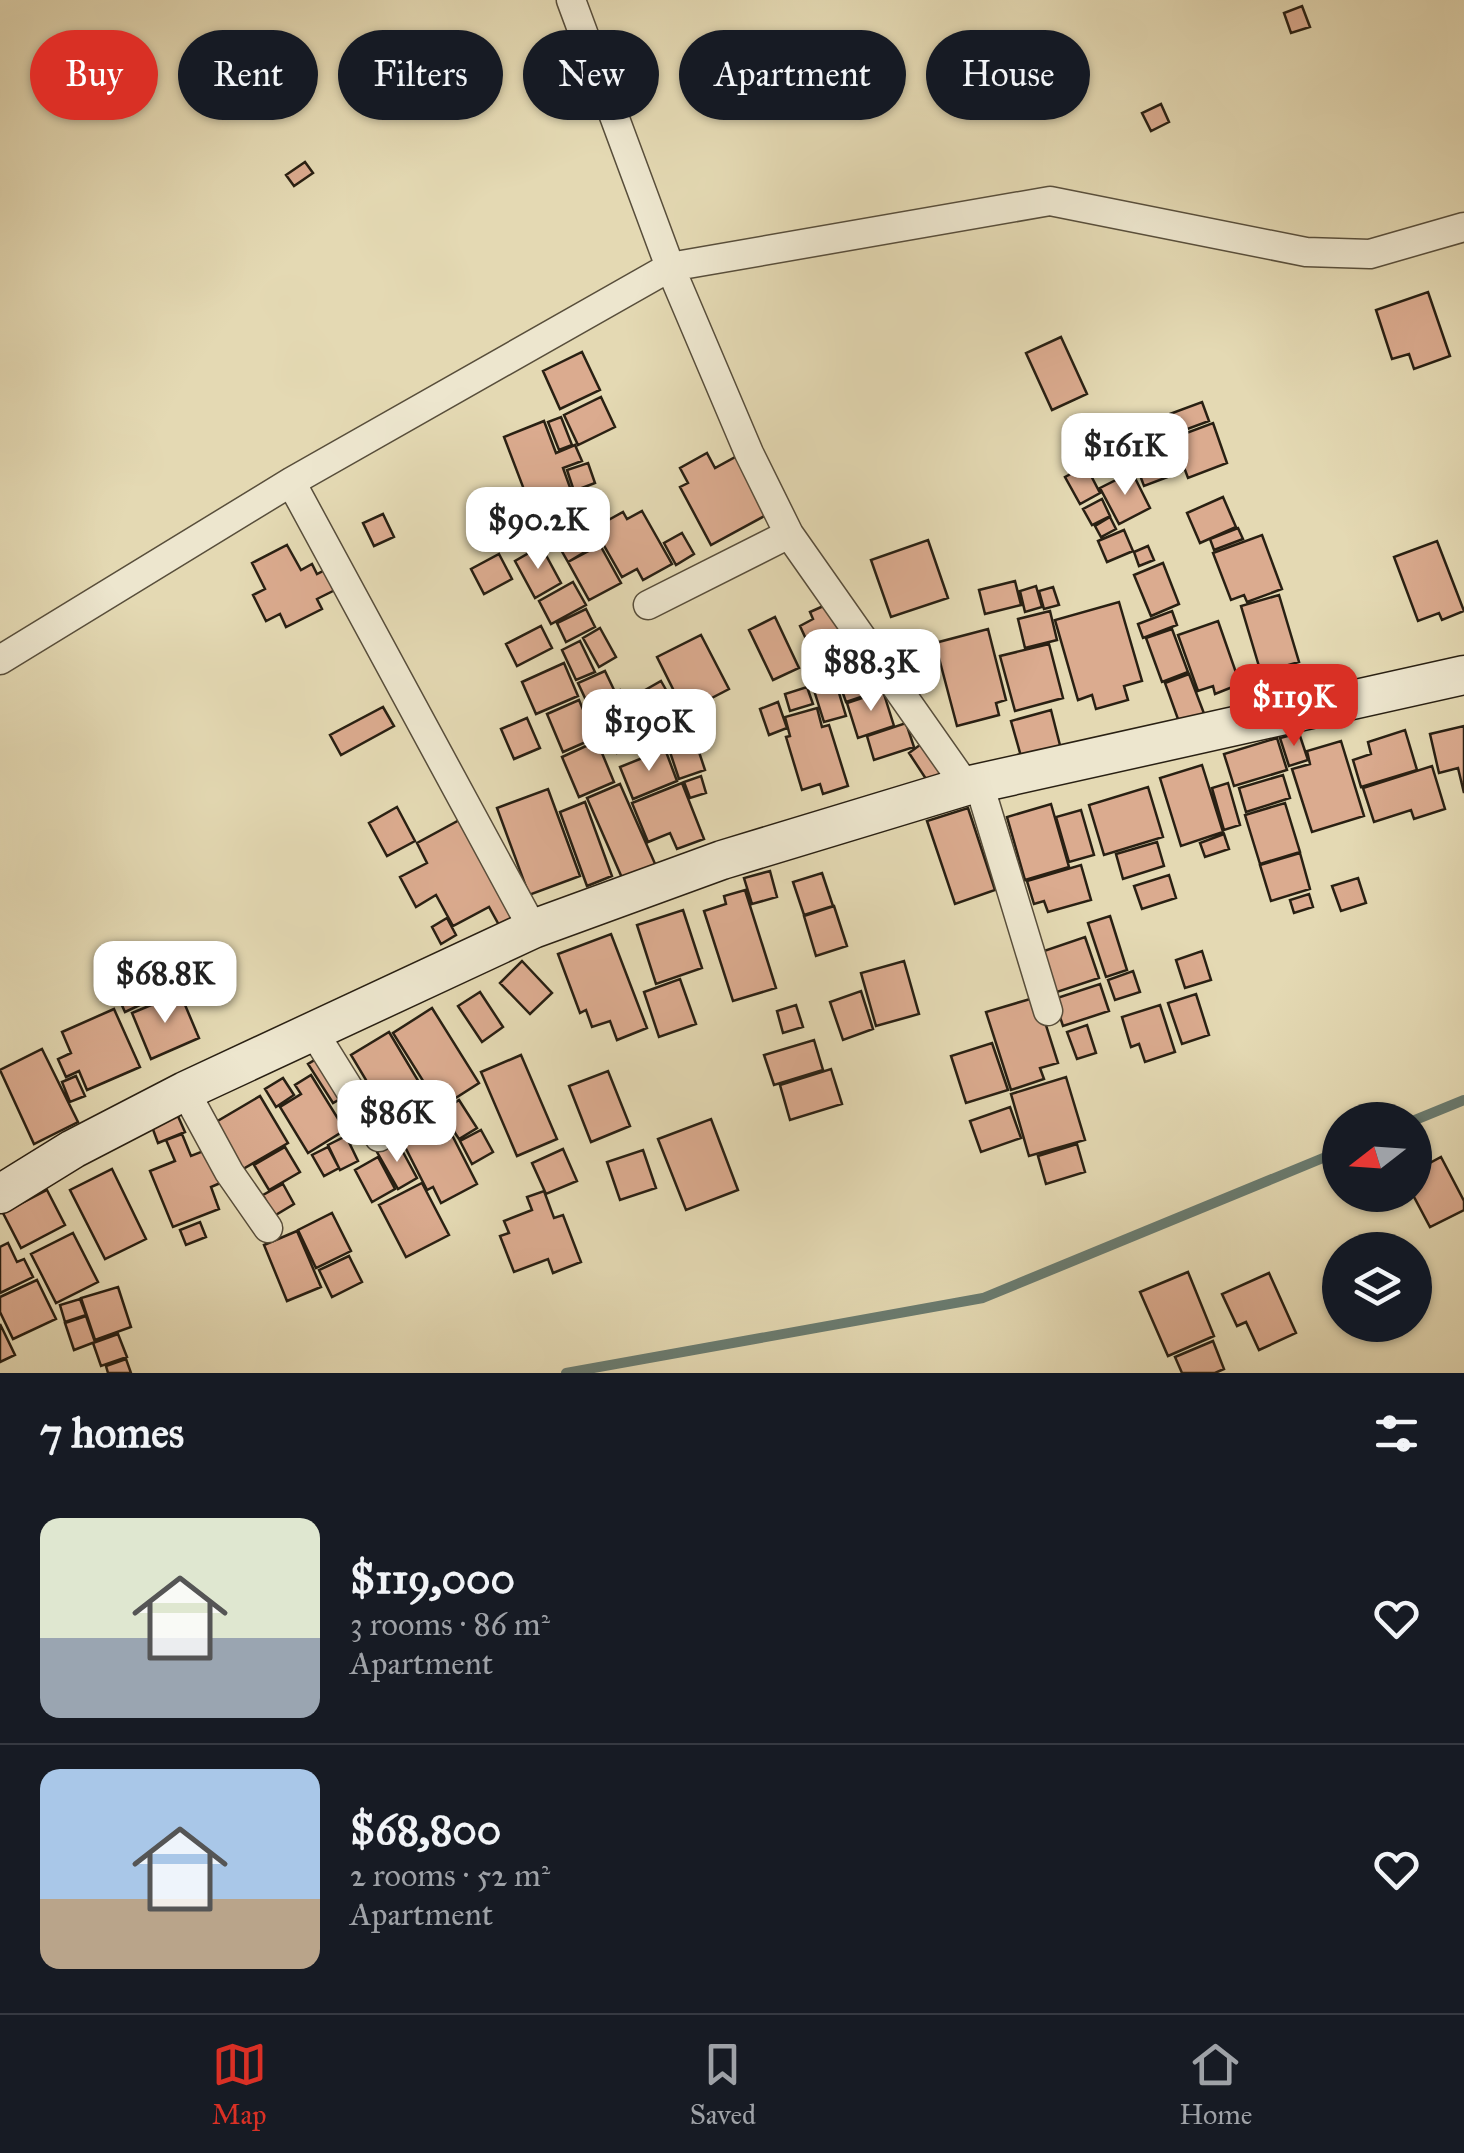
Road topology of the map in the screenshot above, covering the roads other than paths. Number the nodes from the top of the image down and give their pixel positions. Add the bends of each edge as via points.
1 (571, 0) edge
2 (1464, 227) edge
3 (670, 267) junction
4 (290, 482) junction
5 (790, 534) junction
6 (648, 605) dead end
7 (0, 660) edge
8 (1464, 675) edge
9 (973, 785) junction
10 (533, 929) junction
11 (1048, 1011) dead end
12 (312, 1031) junction
13 (185, 1091) junction
14 (379, 1137) dead end
15 (0, 1194) edge
16 (268, 1228) dead end

1 - 3 street
2 - 3 street via 1370,254 1306,252 1050,201
3 - 4 street
3 - 5 street via 748,453
4 - 7 street
4 - 10 street
5 - 6 street
5 - 9 street
8 - 9 street
9 - 10 street via 722,860
9 - 11 street
10 - 12 street
12 - 13 street
12 - 14 street
13 - 15 street
13 - 16 street

